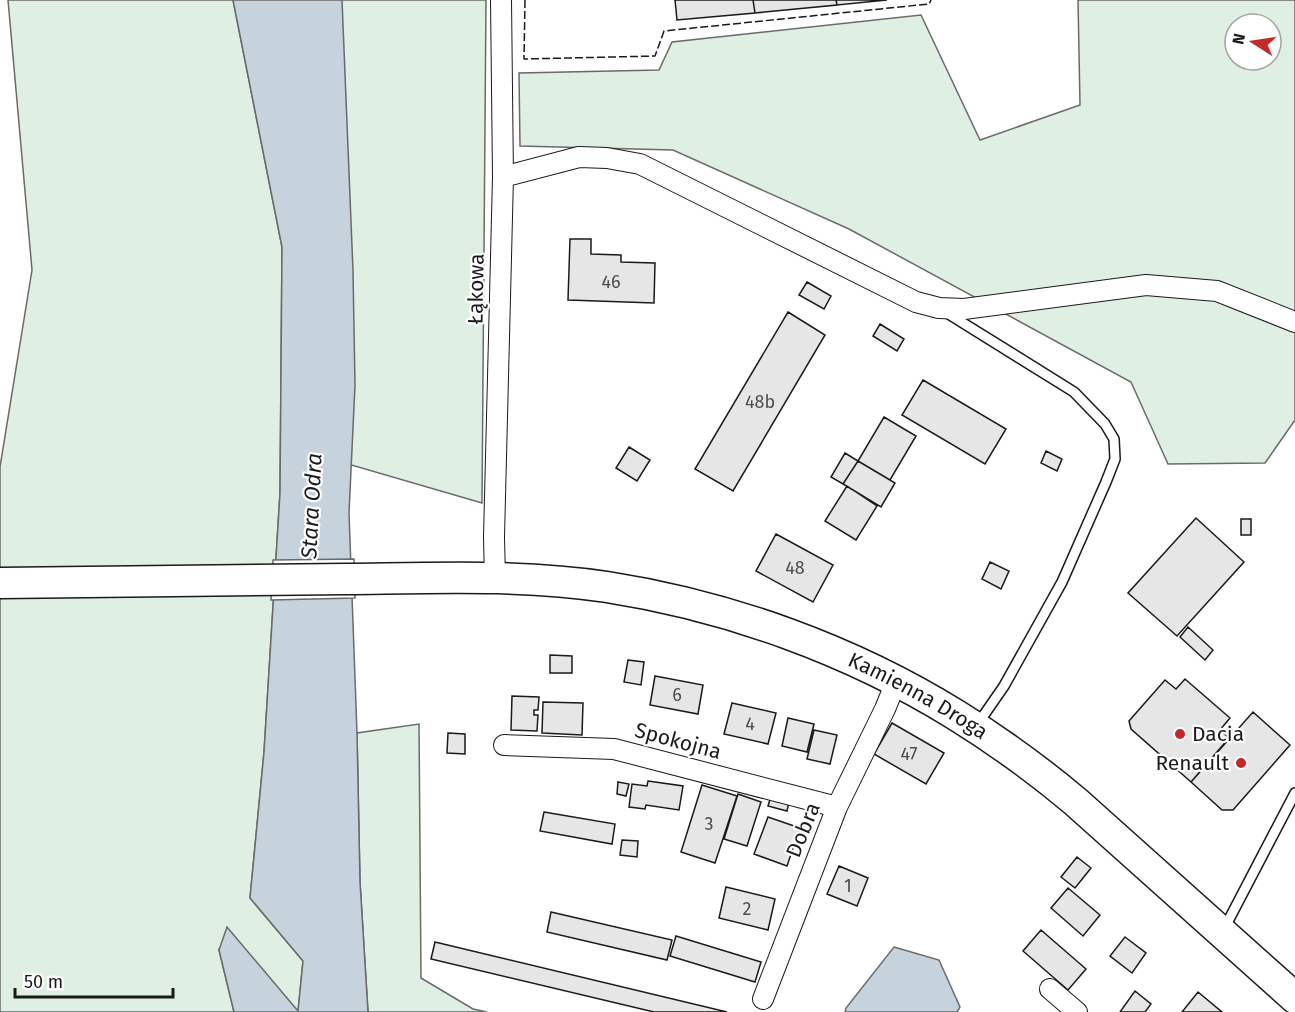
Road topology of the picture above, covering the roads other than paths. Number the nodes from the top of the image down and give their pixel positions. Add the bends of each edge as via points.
1 (501, 0) edge
2 (503, 177) junction
3 (939, 308) junction
4 (1295, 322) edge
5 (495, 579) junction
6 (0, 583) edge
7 (896, 682) junction
8 (975, 727) junction
9 (504, 745) dead end
10 (1295, 793) edge
11 (837, 807) junction
12 (1222, 933) junction
13 (1050, 989) dead end
14 (1295, 998) edge
15 (763, 999) dead end
16 (1077, 1012) edge

1 - 2 street, Łąkowa
2 - 3 street via 579,157 640,164 916,302
2 - 5 street, Łąkowa
3 - 4 street via 964,309 1146,285 1217,291
3 - 8 lane via 1074,392 1114,439 1115,459 1062,582 1004,686
5 - 6 main road, Kamienna Droga
5 - 7 main road, Kamienna Droga via 609,588 695,606 792,636
7 - 8 main road, Kamienna Droga
7 - 11 street, Dobra
8 - 12 main road, Kamienna Droga via 1076,802
9 - 11 street, Spokojna via 614,749
10 - 12 lane
11 - 15 street, Dobra
12 - 14 main road, Kamienna Droga
13 - 16 street

